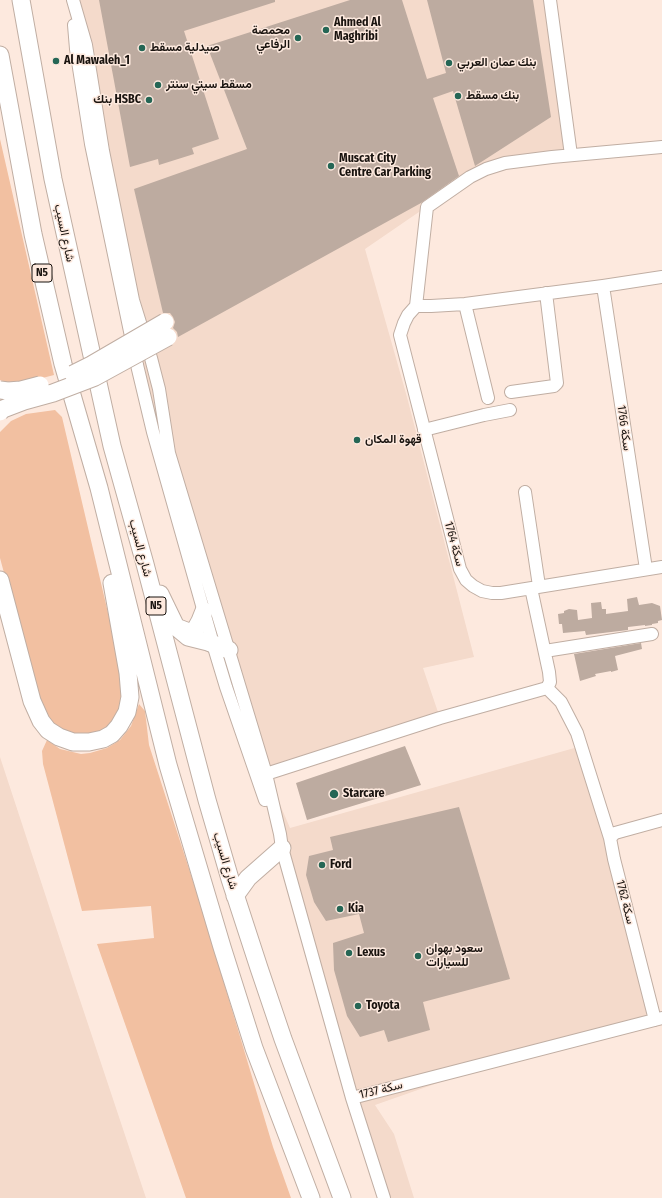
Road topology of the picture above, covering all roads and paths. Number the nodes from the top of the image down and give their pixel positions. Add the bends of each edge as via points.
1 (21, 0) edge
2 (72, 0) edge
3 (550, 0) edge
4 (0, 54) edge
5 (0, 117) edge
6 (662, 147) edge
7 (571, 155) junction
8 (33, 234) junction
9 (662, 277) edge
10 (603, 286) junction
11 (546, 293) junction
12 (465, 304) junction
13 (416, 306) junction
14 (0, 390) edge
15 (511, 392) dead end
16 (488, 398) dead end
17 (510, 410) dead end
18 (0, 412) edge
19 (424, 430) junction
20 (99, 488) junction
21 (525, 492) dead end
22 (145, 564) junction
23 (662, 567) edge
24 (646, 569) junction
25 (0, 580) edge
26 (535, 587) junction
27 (204, 611) junction
28 (176, 627) junction
29 (652, 634) dead end
30 (213, 644) junction
31 (229, 650) junction
32 (544, 651) junction
33 (547, 688) junction
34 (266, 774) junction
35 (662, 820) edge
36 (610, 838) junction
37 (282, 848) junction
38 (235, 896) junction
39 (658, 1019) edge
40 (352, 1098) junction
41 (308, 1193) edge
42 (342, 1198) edge
43 (384, 1198) edge

1 - 22 highway, شارع السيب / N5 via 53,179 79,302 112,446
2 - 27 street via 76,48 91,144 137,364 153,432
2 - 31 street via 86,45 103,151 133,300 159,389 169,453
3 - 7 street
4 - 8 highway, شارع السيب / N5
5 - 8 highway via 13,178
6 - 7 street
7 - 13 street via 505,163 486,169 427,206
8 - 20 highway, شارع السيب / N5 via 63,364
9 - 10 street
10 - 11 street
10 - 24 street, سكة 1766
11 - 12 street
11 - 15 street via 557,383 554,386
12 - 13 street
12 - 16 street
13 - 19 street, سكة 1764 via 408,315 400,335
14 - 18 highway, bridge via 21,390 70,376 167,330 95,377 24,401
17 - 19 street
19 - 26 street, سكة 1764 via 460,569 466,580 482,591 492,593
20 - 25 highway via 97,504 128,673 130,697 127,712 112,734 90,742 73,742 48,730 41,721 32,702
20 - 41 highway, شارع السيب / N5 via 168,765 254,1048
21 - 26 street
22 - 28 highway
22 - 38 highway, شارع السيب / N5
23 - 24 street, سكة 1764
24 - 26 street, سكة 1764
26 - 32 street
27 - 28 highway via 195,630 189,632
27 - 30 street
28 - 30 highway via 188,637
29 - 32 street
30 - 31 highway
30 - 37 street via 274,832
31 - 34 street
32 - 33 street via 550,682
33 - 34 street via 440,718
33 - 36 street, سكة 1762 via 561,702 577,733
34 - 37 street
35 - 36 street via 615,833
36 - 39 street, سكة 1762
37 - 38 highway via 248,878
37 - 40 street, سكة 1737
38 - 42 highway, شارع السيب / N5 via 278,1025
39 - 40 street, سكة 1737
40 - 43 street

